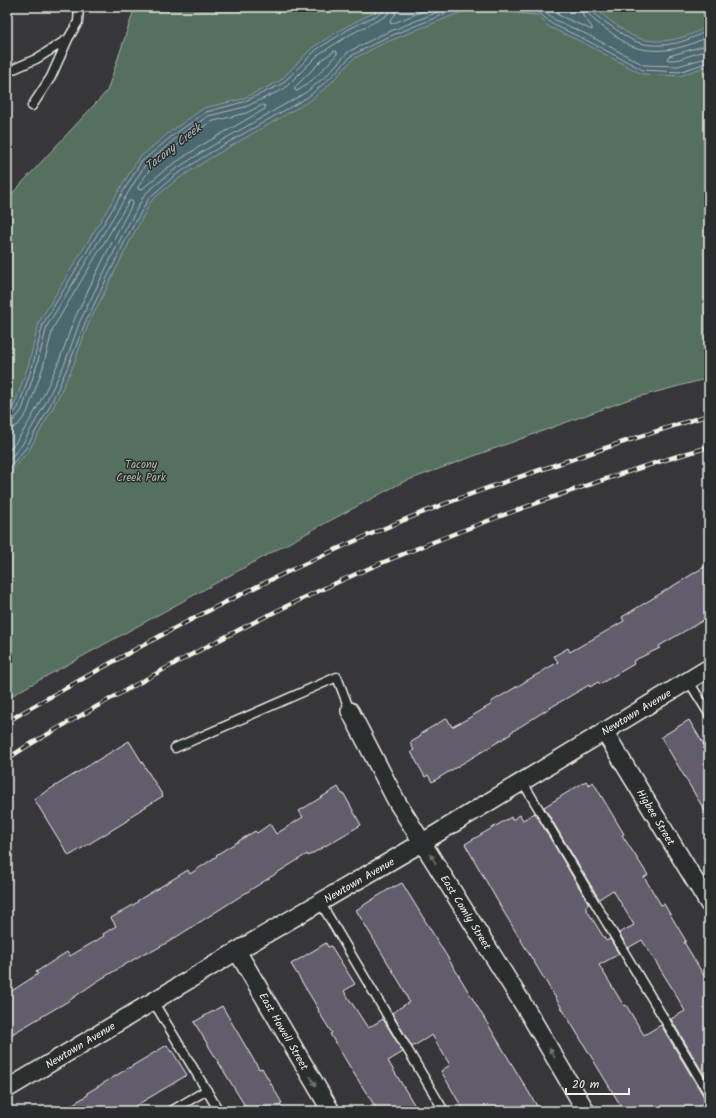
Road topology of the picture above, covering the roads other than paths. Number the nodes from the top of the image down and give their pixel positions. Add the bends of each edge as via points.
1 (79, 7) edge
2 (68, 39) junction
3 (7, 72) edge
4 (32, 106) dead end
5 (709, 668) edge
6 (688, 680) junction
7 (350, 710) joint
8 (709, 714) edge
9 (604, 731) junction
10 (174, 748) dead end
11 (522, 781) junction
12 (423, 842) junction
13 (320, 902) junction
14 (709, 904) edge
15 (237, 950) junction
16 (153, 1001) junction
17 (7, 1089) edge
18 (207, 1090) junction
19 (709, 1094) edge
20 (171, 1111) edge
21 (219, 1111) edge
22 (331, 1111) edge
23 (444, 1111) edge
24 (586, 1111) edge

1 - 2 lane via 78,22
2 - 3 lane via 36,59
2 - 4 lane via 51,77
5 - 6 street, Newtown Avenue
6 - 8 lane
6 - 9 street, Newtown Avenue
7 - 10 lane via 337,677
7 - 12 street, East Comly Street via 397,802
9 - 11 street, Newtown Avenue
9 - 14 street, Higbee Street
11 - 12 street, Newtown Avenue
11 - 19 lane
12 - 13 street, Newtown Avenue
24 -> 12 street, East Comly Street
13 - 15 street, Newtown Avenue
13 - 23 lane
15 - 16 street, Newtown Avenue
15 -> 22 street, East Howell Street
16 - 17 street, Newtown Avenue
16 - 18 lane
18 - 20 lane
18 - 21 lane

